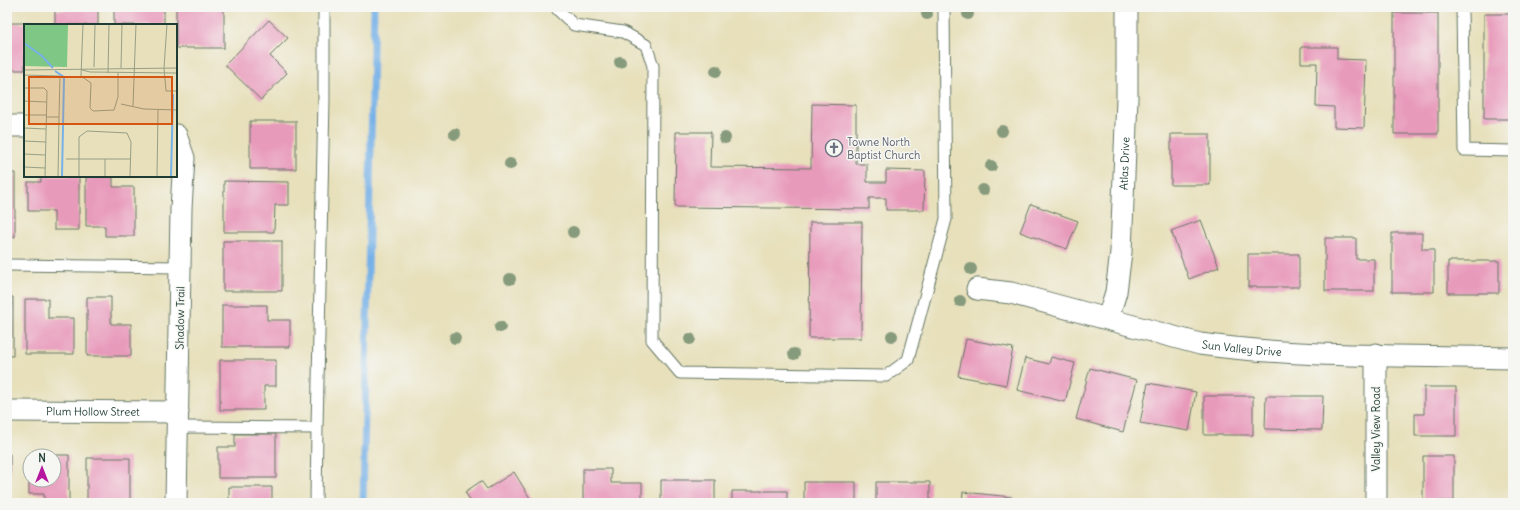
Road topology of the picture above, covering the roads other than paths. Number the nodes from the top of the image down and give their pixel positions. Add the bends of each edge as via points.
1 (324, 7) edge
2 (556, 7) edge
3 (944, 7) edge
4 (1127, 7) edge
5 (1462, 7) edge
6 (7, 126) edge
7 (24, 126) edge
8 (177, 138) edge
9 (1513, 151) edge
10 (7, 265) edge
11 (180, 267) junction
12 (977, 289) dead end
13 (1108, 318) junction
14 (1376, 354) junction
15 (1513, 358) edge
16 (7, 412) edge
17 (178, 420) junction
18 (317, 428) junction
19 (176, 503) edge
20 (316, 503) edge
21 (1376, 503) edge

1 - 18 lane
2 - 3 lane via 574,25 623,32 646,45 653,66 652,340 680,372 886,376 908,360 946,219
4 - 13 street, Atlas Drive via 1127,98 1121,252 1116,292
5 - 9 lane via 1464,150
6 - 7 street
8 - 11 street, Shadow Trail via 184,158
10 - 11 lane
11 - 17 street, Shadow Trail
12 - 13 street, Sun Valley Drive via 1011,293
13 - 14 street, Sun Valley Drive via 1200,344 1273,351
14 - 15 street, Sun Valley Drive
14 - 21 street, Valley View Road
16 - 17 street, Plum Hollow Street
17 - 18 lane
17 - 19 street, Shadow Trail
18 - 20 lane

